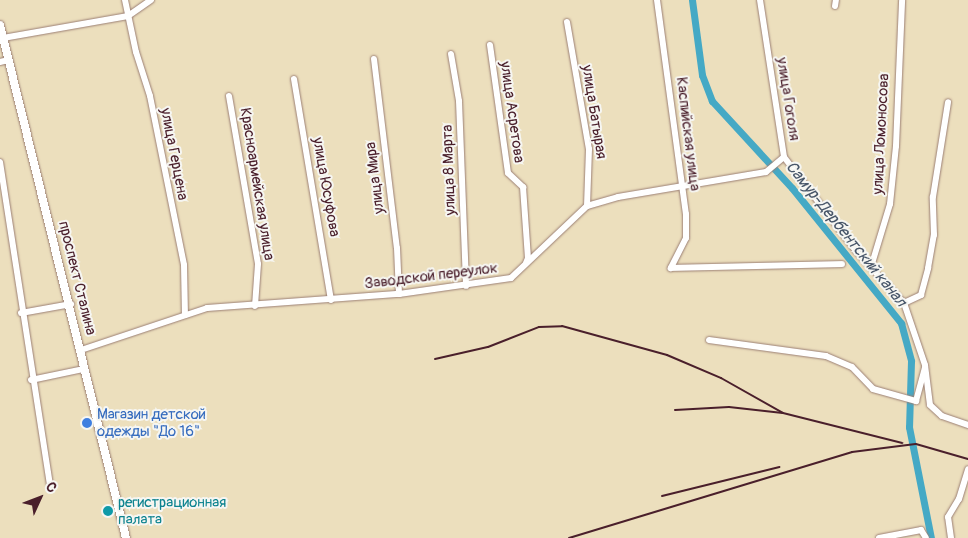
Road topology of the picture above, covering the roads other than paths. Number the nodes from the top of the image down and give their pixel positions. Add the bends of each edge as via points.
1 (125, 0) edge
2 (151, 0) edge
3 (657, 0) edge
4 (760, 0) edge
5 (902, 0) edge
6 (128, 16) junction
7 (567, 22) dead end
8 (0, 25) edge
9 (3, 38) junction
10 (490, 45) dead end
11 (451, 54) dead end
12 (374, 59) dead end
13 (0, 62) edge
14 (9, 64) junction
15 (294, 79) dead end
16 (229, 96) dead end
17 (948, 102) dead end
18 (782, 159) junction
19 (0, 162) edge
20 (682, 186) junction
21 (587, 206) junction
22 (842, 264) dead end
23 (525, 265) junction
24 (871, 267) junction
25 (466, 286) junction
26 (398, 294) junction
27 (331, 300) junction
28 (904, 303) junction
29 (71, 304) junction
30 (255, 306) junction
31 (21, 313) junction
32 (185, 315) junction
33 (709, 340) dead end
34 (81, 350) junction
35 (925, 365) junction
36 (83, 369) junction
37 (31, 380) junction
38 (968, 425) edge
39 (968, 469) edge
40 (50, 485) dead end
41 (126, 538) edge
42 (879, 538) edge
43 (926, 538) edge
44 (950, 538) edge

1 - 6 street, улица Герцена
2 - 6 street
3 - 20 street, Каспийская улица
4 - 18 street, улица Гоголя
5 - 24 street, улица Ломоносова via 896,146 890,204
6 - 9 street
6 - 32 street, улица Герцена via 150,96 184,265
7 - 21 street, улица Батырая via 589,149
8 - 9 street, проспект Сталина
9 - 14 street, проспект Сталина
10 - 23 street, улица Асретова via 508,173 523,187 528,258
11 - 25 street, улица 8 Марта via 459,101
12 - 26 street, улица Мира via 397,248
13 - 14 street via 8,60
14 - 29 street, проспект Сталина
15 - 27 street, улица Юсуфова
16 - 30 street, Красноармейская улица via 258,264
17 - 28 street via 934,197 934,235 928,268 921,296
18 - 20 street via 770,170
18 - 24 street, улица Гоголя
19 - 31 street
20 - 21 street
20 - 22 street, Каспийская улица via 686,238 671,268
21 - 23 street, Заводской переулок
23 - 25 street, Заводской переулок via 511,278
24 - 28 street, улица Гоголя
25 - 26 street, Заводской переулок
26 - 27 street, Заводской переулок
27 - 30 street, Заводской переулок
28 - 35 street, улица Гоголя
29 - 31 street
29 - 34 street, проспект Сталина
30 - 32 street, Заводской переулок via 207,308
31 - 37 street
32 - 34 street, Заводской переулок
33 - 35 street via 826,356 852,367 873,388 916,401
34 - 36 street, проспект Сталина
35 - 38 street, улица Гоголя via 930,405 942,416
36 - 37 street
36 - 41 street, проспект Сталина
37 - 40 street via 46,443
39 - 44 street via 959,500 948,517
42 - 43 street via 921,530

